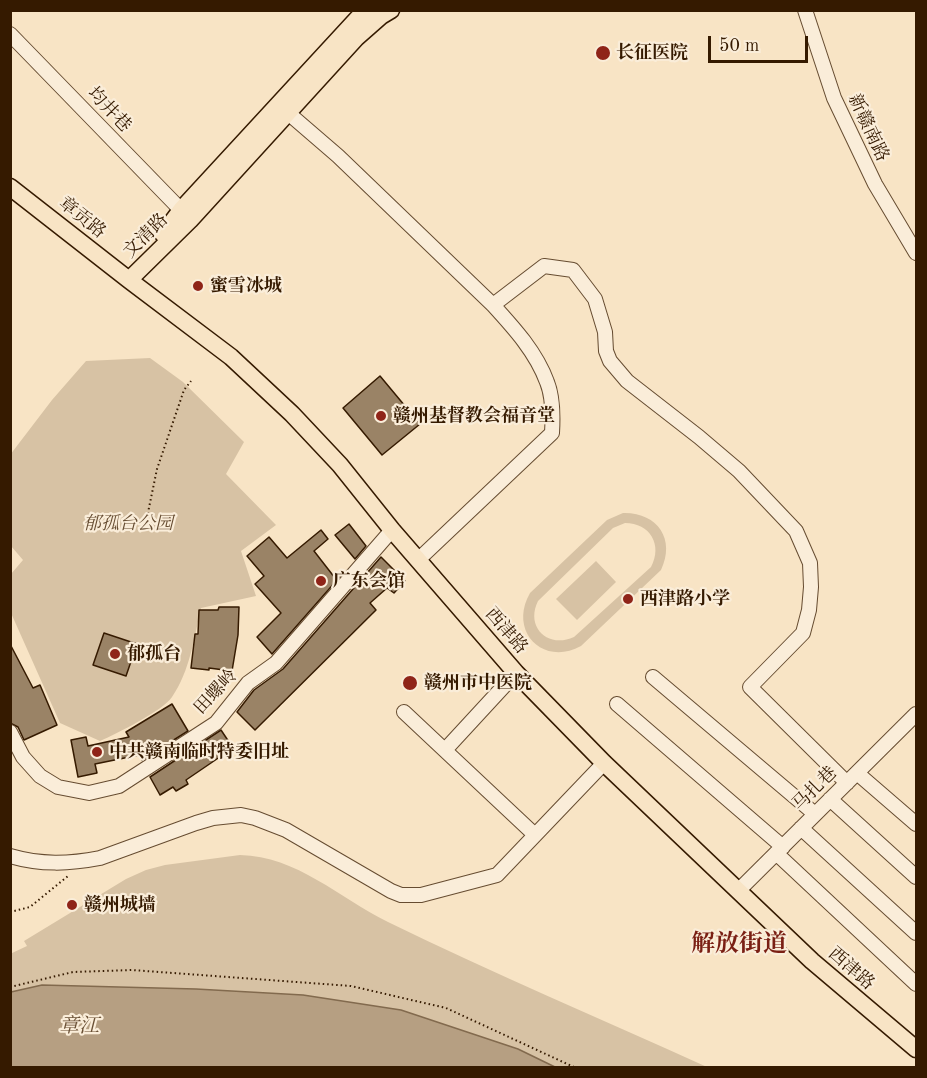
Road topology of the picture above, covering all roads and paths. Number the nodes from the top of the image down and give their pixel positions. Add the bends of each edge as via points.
1 (369, 10) edge
2 (391, 10) edge
3 (805, 10) edge
4 (10, 34) edge
5 (282, 109) junction
6 (10, 187) edge
7 (181, 210) junction
8 (916, 254) edge
9 (129, 280) junction
10 (493, 305) junction
11 (191, 381) dead end
12 (145, 527) dead end
13 (393, 530) junction
14 (419, 560) junction
15 (516, 673) junction
16 (653, 677) dead end
17 (617, 704) dead end
18 (404, 712) dead end
19 (916, 714) edge
20 (10, 732) edge
21 (445, 750) junction
22 (604, 763) junction
23 (852, 778) junction
24 (830, 799) junction
25 (815, 814) junction
26 (916, 824) edge
27 (801, 828) junction
28 (535, 835) junction
29 (779, 850) junction
30 (10, 856) edge
31 (82, 861) junction
32 (916, 877) edge
33 (738, 891) junction
34 (10, 912) edge
35 (916, 933) edge
36 (916, 984) edge
37 (10, 987) edge
38 (916, 1049) edge
39 (576, 1068) edge

1 - 5 main road, 文清路
2 - 5 main road, 文清路
3 - 8 street, 新赣南路 via 834,98 875,184
4 - 7 street, 均井巷
5 - 7 main road, 文清路
5 - 9 main road, 文清路 via 190,220
5 - 10 street via 338,156
6 - 9 main road, 章贡路
7 - 9 main road, 文清路
9 - 13 main road, 西津路 via 231,357 292,414
10 - 14 street via 532,353 548,383 552,433
10 - 23 street via 544,266 573,270 595,299 609,361 627,381 739,471 796,531 810,563 809,610 803,633 750,687
11 - 12 path via 184,390 158,469
13 - 14 main road, 西津路
13 - 20 street, 田螺岭 via 276,663 248,683 216,723 119,786 89,793 58,787 40,776 23,757
14 - 15 main road, 西津路
15 - 21 street
15 - 22 main road, 西津路
16 - 25 street
17 - 29 street
18 - 21 street
19 - 23 street, 马扎巷
21 - 28 street
22 - 28 street
22 - 33 main road, 西津路
23 - 24 street, 马扎巷
23 - 26 street
24 - 25 street, 马扎巷
24 - 32 street
25 - 27 street, 马扎巷
27 - 29 street, 马扎巷
27 - 35 street
28 - 31 street via 497,875 410,896 391,891 286,830 241,815 213,818
29 - 33 street, 马扎巷
29 - 36 street
30 - 31 street via 45,864
31 - 34 path via 30,907
33 - 38 main road, 西津路 via 812,961
37 - 39 path via 73,972 132,970 351,986 446,1008

